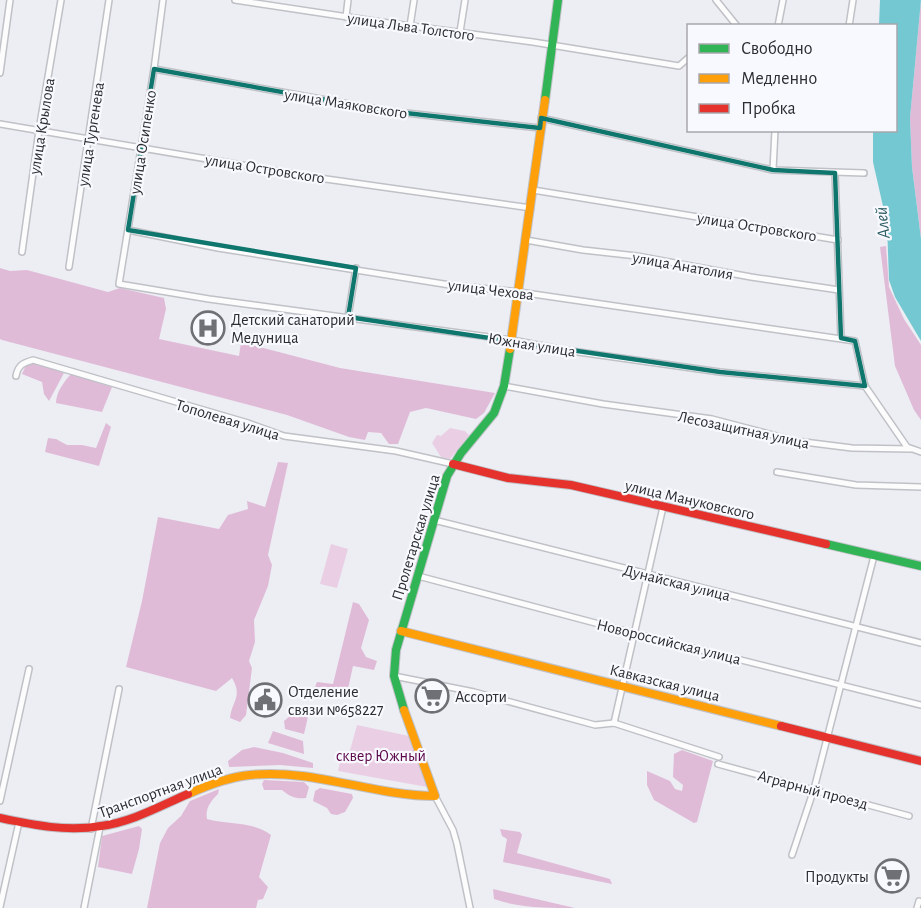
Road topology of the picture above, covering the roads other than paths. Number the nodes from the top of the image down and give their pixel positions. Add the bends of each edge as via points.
1 (10, 0) edge
2 (61, 0) edge
3 (110, 0) edge
4 (163, 0) edge
5 (235, 0) edge
6 (300, 0) edge
7 (348, 0) edge
8 (414, 0) edge
9 (465, 0) edge
10 (558, 0) edge
11 (716, 0) edge
12 (783, 0) edge
13 (853, 0) edge
14 (248, 1) edge
15 (298, 9) junction
16 (346, 17) junction
17 (733, 24) edge
18 (778, 24) edge
19 (849, 24) edge
20 (410, 26) junction
21 (460, 32) junction
22 (551, 46) junction
23 (687, 59) edge
24 (154, 69) junction
25 (0, 73) edge
26 (541, 118) junction
27 (0, 124) edge
28 (540, 128) junction
29 (39, 130) junction
30 (775, 132) edge
31 (89, 138) junction
32 (140, 147) junction
33 (773, 170) junction
34 (835, 173) junction
35 (864, 173) dead end
36 (533, 190) junction
37 (531, 208) junction
38 (128, 230) junction
39 (526, 240) junction
40 (838, 240) junction
41 (22, 252) dead end
42 (69, 267) dead end
43 (356, 268) junction
44 (119, 284) joint
45 (839, 290) junction
46 (519, 292) junction
47 (348, 317) junction
48 (841, 338) junction
49 (512, 340) junction
50 (16, 376) dead end
51 (504, 386) junction
52 (865, 386) junction
53 (914, 449) junction
54 (921, 452) edge
55 (453, 464) junction
56 (777, 472) dead end
57 (921, 487) edge
58 (663, 507) junction
59 (434, 520) junction
60 (874, 556) junction
61 (921, 566) edge
62 (648, 575) junction
63 (418, 576) junction
64 (856, 626) junction
65 (401, 631) junction
66 (633, 633) junction
67 (921, 643) edge
68 (29, 669) dead end
69 (394, 676) junction
70 (840, 684) junction
71 (622, 685) junction
72 (119, 689) dead end
73 (921, 705) edge
74 (614, 723) junction
75 (827, 737) junction
76 (921, 761) edge
77 (814, 789) junction
78 (435, 796) junction
79 (0, 801) edge
80 (909, 816) dead end
81 (0, 818) edge
82 (19, 822) junction
83 (100, 827) junction
84 (91, 829) junction
85 (792, 855) dead end
86 (921, 902) edge
87 (0, 908) edge
88 (84, 908) edge
89 (470, 908) edge
90 (917, 908) edge

1 - 25 street
2 - 29 street, улица Крылова
3 - 31 street, улица Тургенева
4 - 24 street, улица Осипенко
5 - 14 street, улица Льва Толстого
6 - 15 street
7 - 16 street
8 - 20 street
9 - 21 street
10 - 22 street, Пролетарская улица
11 - 17 street
12 - 18 street
13 - 19 street
14 - 15 street, улица Льва Толстого
15 - 16 street, улица Льва Толстого
16 - 20 street, улица Льва Толстого
20 - 21 street, улица Льва Толстого
21 - 22 street, улица Льва Толстого
22 - 23 street, улица Льва Толстого via 679,66
22 - 26 street, Пролетарская улица
24 - 28 street, улица Маяковского via 388,111
24 - 32 street, улица Осипенко
26 - 28 street, Пролетарская улица
26 - 33 street
27 - 29 street, улица Островского
28 - 36 street, Пролетарская улица
29 - 31 street, улица Островского
29 - 41 street, улица Крылова
30 - 33 street
31 - 32 street, улица Островского
31 - 42 street, улица Тургенева
32 - 37 street, улица Островского via 319,178
32 - 38 street, улица Осипенко
33 - 34 street
34 - 35 street
34 - 40 street
36 - 37 street, Пролетарская улица
36 - 40 street, улица Островского
37 - 39 street, Пролетарская улица
38 - 43 street, улица Чехова
38 - 44 street, улица Осипенко
39 - 45 street, улица Анатолия
39 - 46 street, Пролетарская улица
40 - 45 street
43 - 46 street, улица Чехова via 450,285
43 - 47 street
44 - 47 street, Южная улица
45 - 48 street
46 - 48 street, улица Чехова
46 - 49 street, Пролетарская улица
47 - 49 street, Южная улица
48 - 52 street, улица Чехова via 855,341
49 - 51 street, Пролетарская улица
49 - 52 street, Южная улица via 720,372
50 - 55 street, Тополевая улица via 23,363 33,360 284,436 396,451
51 - 53 street, Лесозащитная улица via 712,419 796,441 852,448
51 - 55 street, Пролетарская улица via 494,413
52 - 53 street via 907,447
53 - 54 street
55 - 58 street, улица Мануковского via 508,478 571,484
55 - 59 street, Пролетарская улица
56 - 57 street via 856,485
58 - 60 street, улица Мануковского
58 - 62 street
59 - 62 street, Дунайская улица
59 - 63 street, Пролетарская улица
60 - 61 street, улица Мануковского
60 - 64 street
62 - 64 street, Дунайская улица
62 - 66 street
63 - 65 street, Пролетарская улица
63 - 66 street, Новороссийская улица
64 - 67 street, Дунайская улица
64 - 70 street
65 - 69 street, Пролетарская улица
65 - 71 street, Кавказская улица
66 - 70 street, Новороссийская улица
66 - 71 street
68 - 79 street
69 - 74 street, Аграрный проезд via 471,691 595,725
69 - 78 street, Пролетарская улица
70 - 73 street, Новороссийская улица
70 - 75 street
71 - 74 street
71 - 75 street, Кавказская улица
72 - 84 street
74 - 77 street, Аграрный проезд
75 - 76 street, Кавказская улица
75 - 77 street
77 - 80 street, Аграрный проезд
77 - 85 street
78 - 83 street, Транспортная улица via 398,794 316,778 250,775 224,779 119,823
78 - 89 street, Пролетарская улица via 458,844
81 - 82 street, Транспортная улица
82 - 84 street, Транспортная улица
82 - 87 street
83 - 84 street, Транспортная улица
83 - 88 street
86 - 90 street

